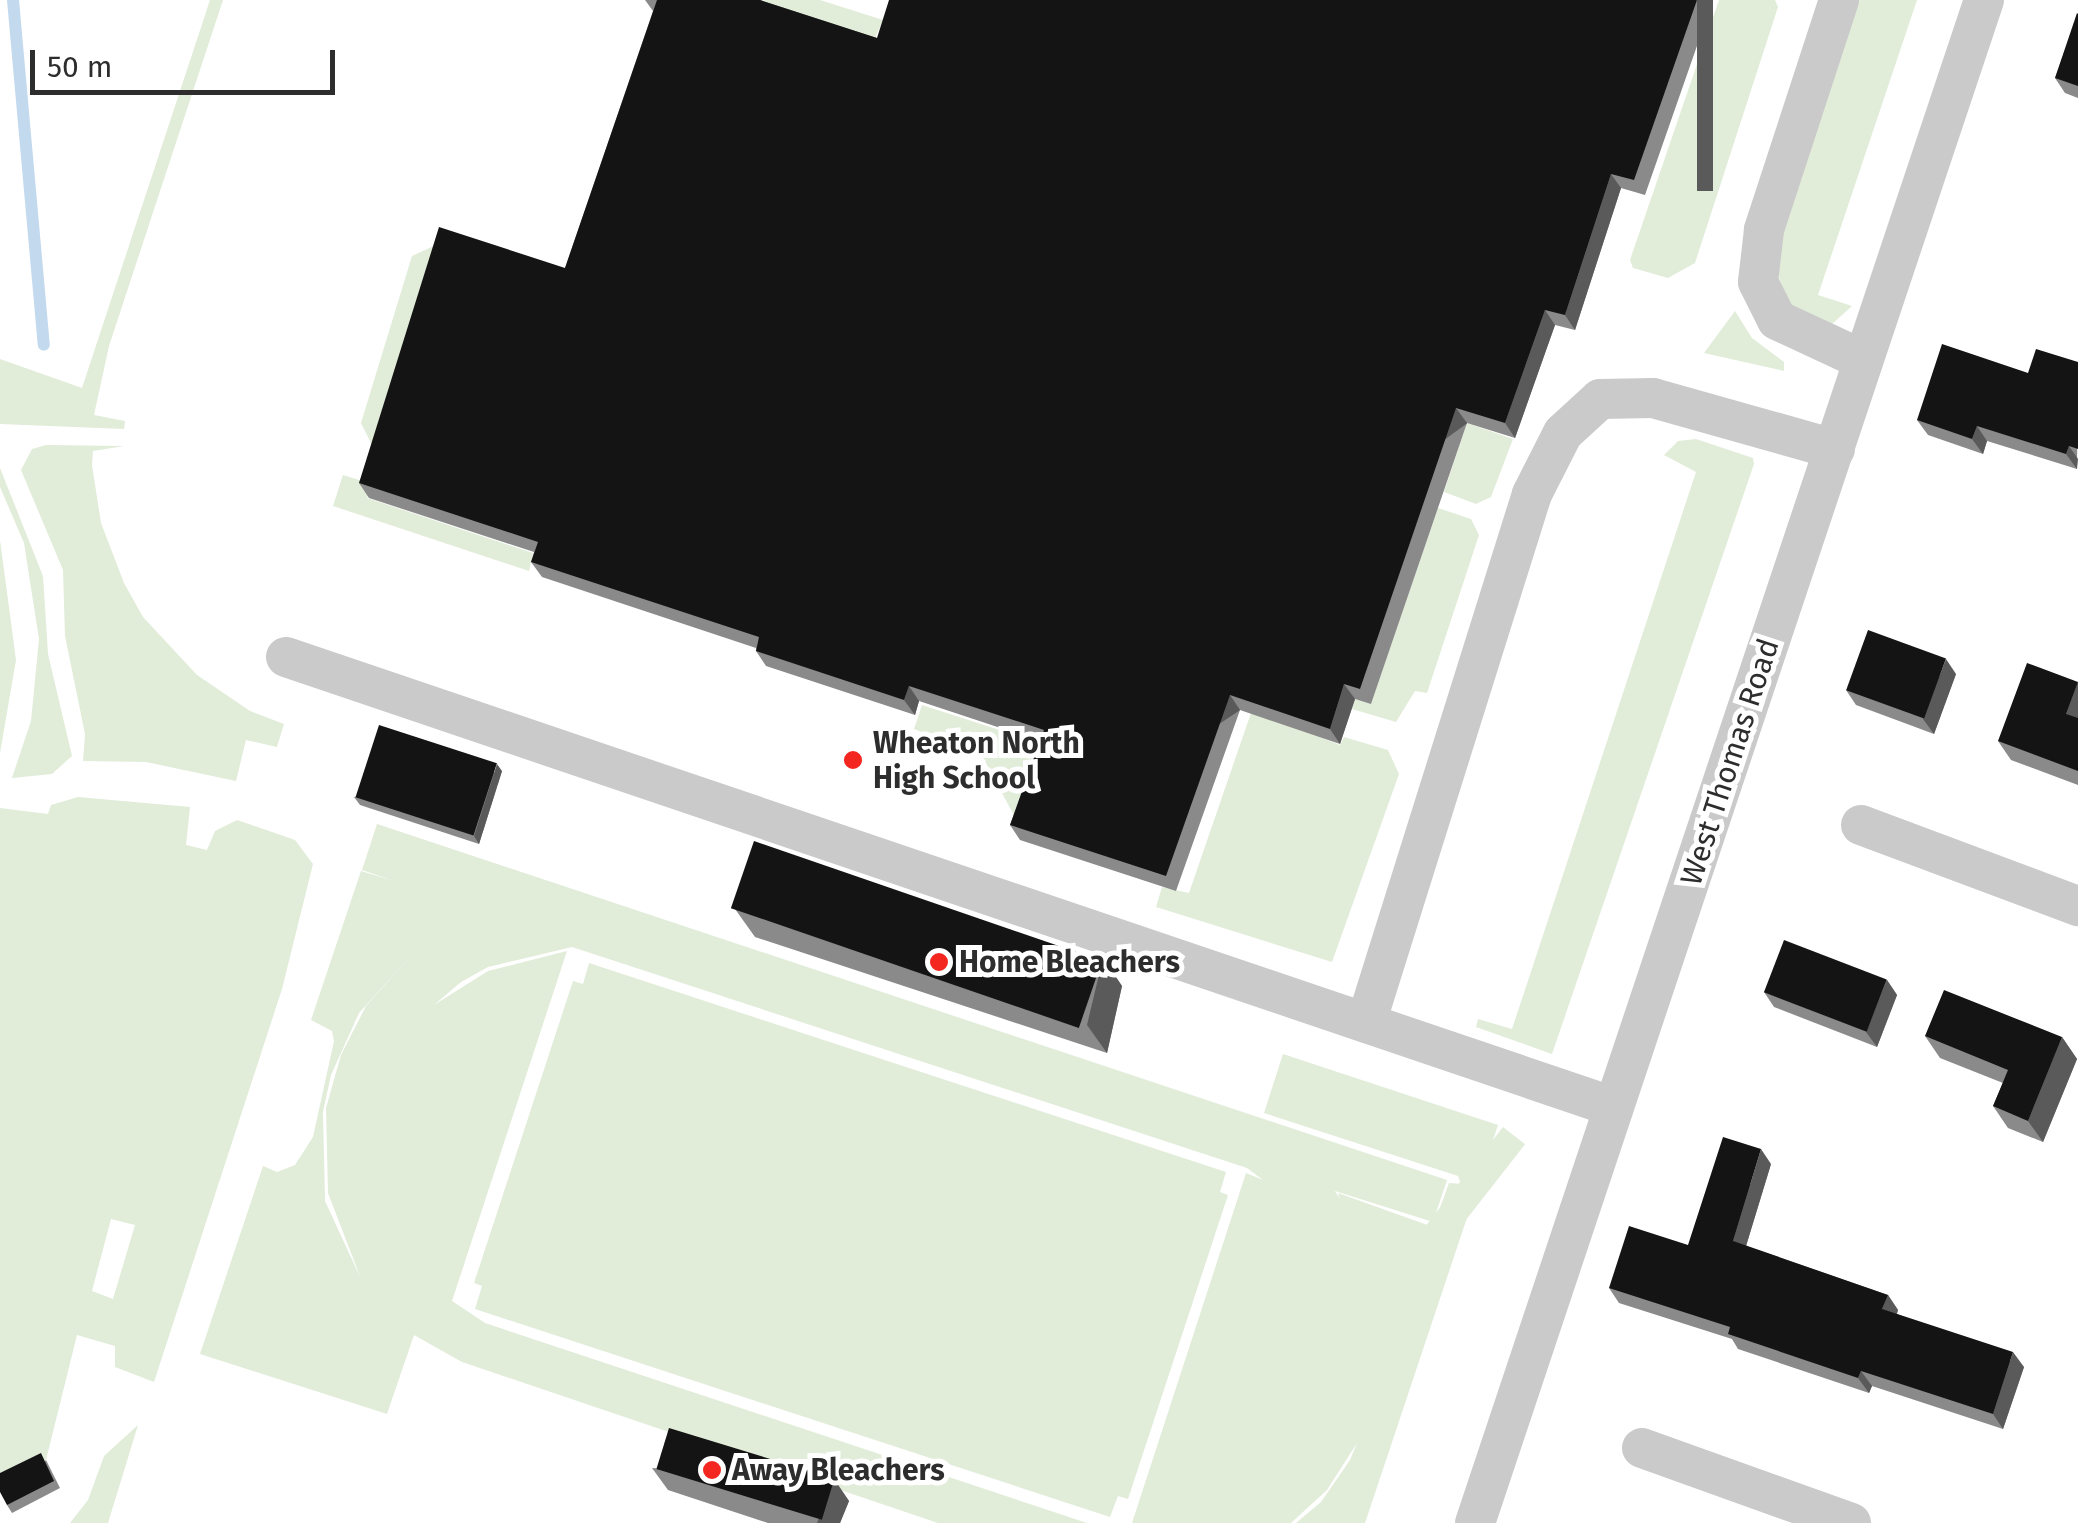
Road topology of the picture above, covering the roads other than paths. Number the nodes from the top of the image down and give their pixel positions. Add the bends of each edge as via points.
1 (1839, 0) edge
2 (1984, 0) edge
3 (1863, 360) junction
4 (1835, 448) junction
5 (286, 657) dead end
6 (1861, 826) dead end
7 (2078, 906) edge
8 (1366, 1023) junction
9 (1614, 1107) junction
10 (1642, 1448) dead end
11 (1476, 1523) edge
12 (1851, 1523) edge

1 - 3 street via 1764,230 1758,282 1778,320
2 - 3 street, West Thomas Road
3 - 4 street, West Thomas Road
4 - 8 street via 1652,398 1600,398 1563,433 1532,494
4 - 9 street, West Thomas Road
5 - 8 street
6 - 7 street
8 - 9 street
9 - 11 street, West Thomas Road
10 - 12 street

